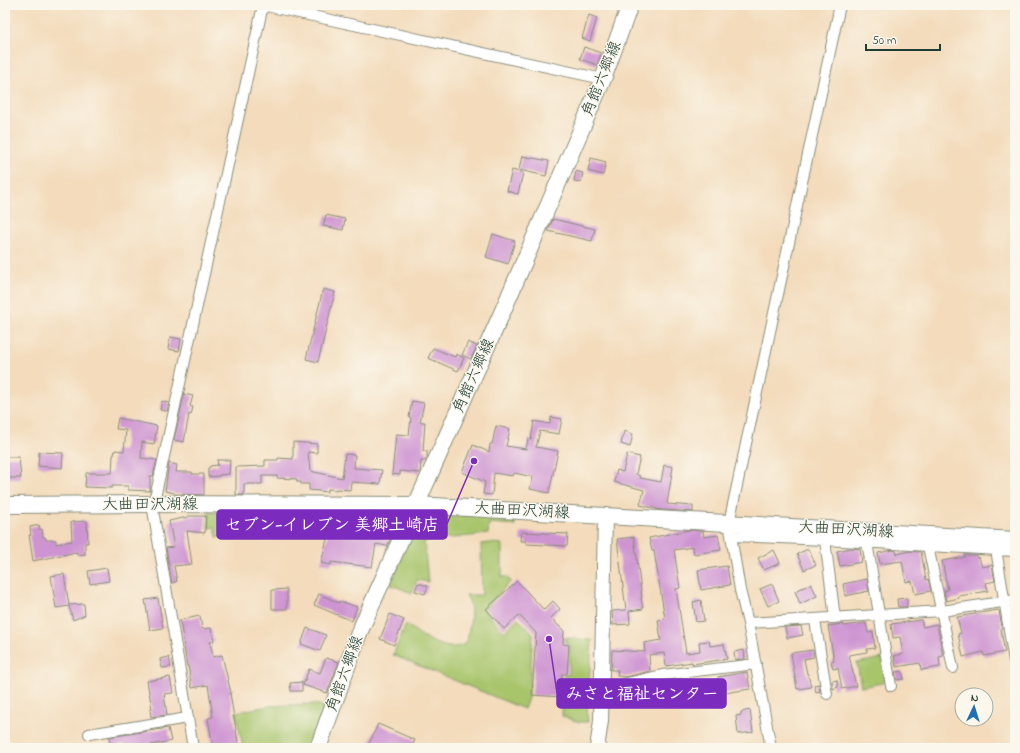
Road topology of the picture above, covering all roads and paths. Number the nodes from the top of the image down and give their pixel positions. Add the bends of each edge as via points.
1 (263, 5) edge
2 (630, 5) edge
3 (840, 5) edge
4 (603, 79) junction
5 (152, 504) junction
6 (5, 505) edge
7 (416, 506) junction
8 (605, 516) junction
9 (730, 529) junction
10 (825, 540) junction
11 (1015, 540) edge
12 (867, 542) junction
13 (928, 546) junction
14 (996, 550) junction
15 (1015, 551) edge
16 (1015, 600) edge
17 (1004, 601) junction
18 (942, 611) junction
19 (880, 616) junction
20 (836, 618) junction
21 (815, 620) junction
22 (748, 623) junction
23 (1014, 661) dead end
24 (756, 664) junction
25 (953, 668) dead end
26 (891, 686) dead end
27 (601, 689) junction
28 (827, 694) dead end
29 (188, 718) junction
30 (89, 734) dead end
31 (193, 748) edge
32 (318, 748) edge
33 (597, 748) edge
34 (771, 748) edge

1 - 4 street
1 - 5 street
2 - 4 main road, 角館六郷線
3 - 9 street
4 - 7 main road, 角館六郷線
5 - 6 main road, 大曲田沢湖線
5 - 7 main road, 大曲田沢湖線
5 - 29 street
7 - 8 main road, 大曲田沢湖線
7 - 32 main road, 角館六郷線 via 359,633
8 - 9 main road, 大曲田沢湖線
8 - 27 street
9 - 10 street
9 - 11 main road, 大曲田沢湖線
9 - 22 street
10 - 12 street
10 - 20 street
12 - 13 street
12 - 19 street
13 - 14 street
13 - 18 street
14 - 15 street
14 - 17 street
16 - 17 street
17 - 18 street
17 - 23 street
18 - 19 street
18 - 25 street
19 - 20 street
19 - 26 street
20 - 21 street
21 - 22 street
21 - 28 street
22 - 24 street
24 - 27 street via 662,675
24 - 34 street
27 - 33 street via 601,721
29 - 30 street
29 - 31 street

